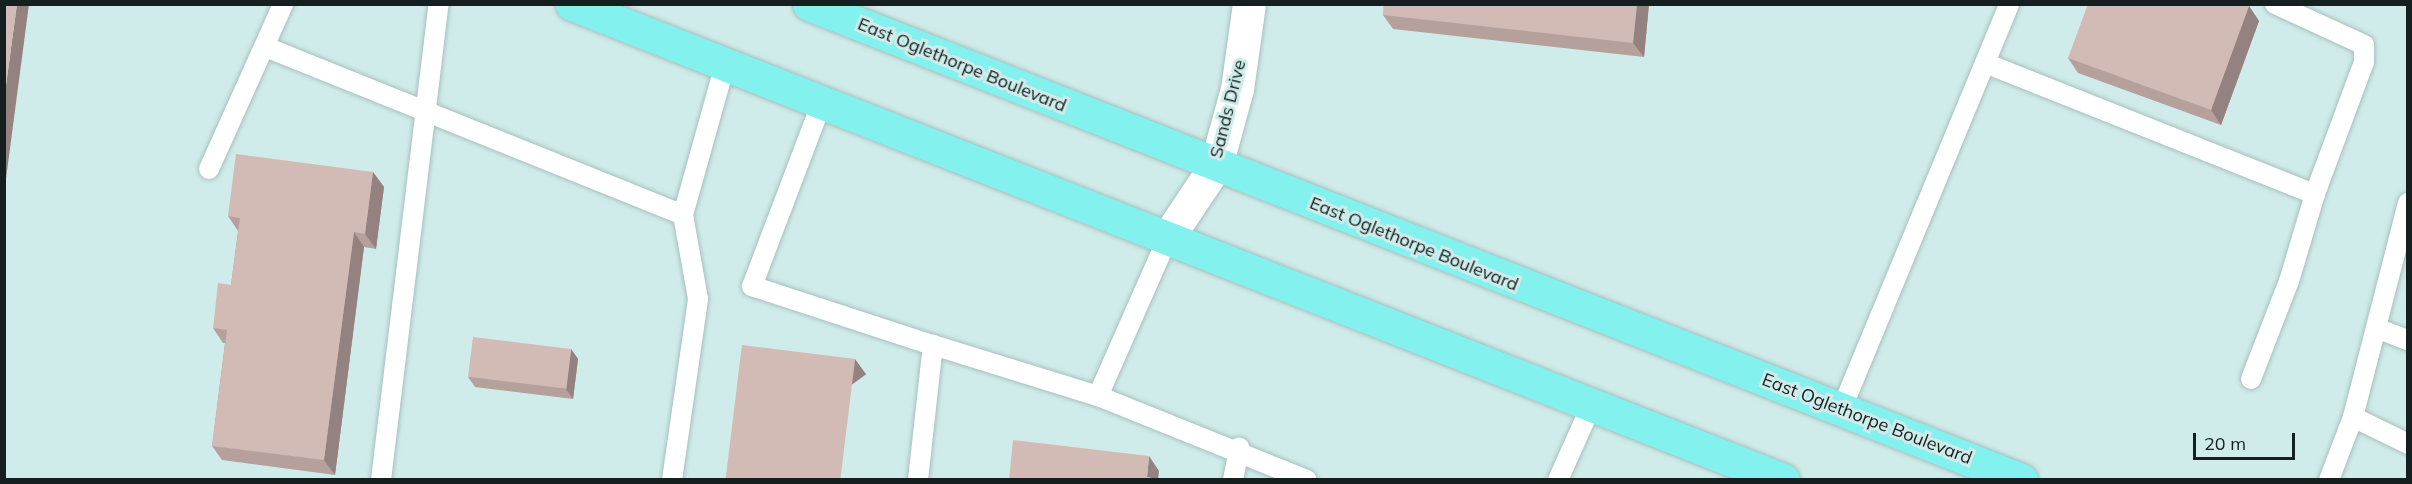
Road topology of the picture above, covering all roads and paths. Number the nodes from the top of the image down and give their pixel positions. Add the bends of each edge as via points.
1 (283, 4) edge
2 (439, 4) edge
3 (572, 4) edge
4 (809, 4) edge
5 (1249, 4) edge
6 (2009, 4) edge
7 (2275, 4) edge
8 (268, 48) junction
9 (1984, 63) junction
10 (725, 65) junction
11 (822, 102) junction
12 (426, 112) junction
13 (1216, 165) junction
14 (209, 169) dead end
15 (2315, 194) junction
16 (2408, 203) edge
17 (683, 215) junction
18 (1168, 237) junction
19 (2376, 328) junction
20 (2408, 340) edge
21 (933, 345) junction
22 (2251, 379) dead end
23 (1098, 396) junction
24 (1592, 404) junction
25 (1842, 408) junction
26 (2353, 417) junction
27 (2408, 444) edge
28 (1239, 448) junction
29 (1748, 473) edge
30 (381, 480) edge
31 (672, 480) edge
32 (918, 480) edge
33 (1233, 480) edge
34 (1306, 480) edge
35 (1558, 480) edge
36 (1783, 480) edge
37 (2021, 480) edge
38 (2329, 480) edge

1 - 8 lane
2 - 12 lane
3 - 10 main road
4 - 13 main road, East Oglethorpe Boulevard
5 - 13 street, Sands Drive via 1237,89
6 - 9 lane
7 - 15 lane via 2364,45 2364,62
8 - 12 lane
8 - 14 lane
9 - 15 lane
9 - 25 lane
10 - 11 main road
10 - 17 lane
11 - 18 main road
11 - 21 lane via 752,286
12 - 17 lane
12 - 30 lane
13 - 18 street, Sands Drive
13 - 25 main road, East Oglethorpe Boulevard
15 - 22 lane
16 - 19 lane
17 - 31 lane via 698,298
18 - 23 lane
18 - 24 main road
19 - 20 lane
19 - 26 lane
21 - 23 lane
21 - 32 lane
23 - 28 lane
24 - 29 main road
24 - 35 lane
25 - 37 main road, East Oglethorpe Boulevard
26 - 27 lane
26 - 38 lane
28 - 33 lane
28 - 34 lane
29 - 36 main road

